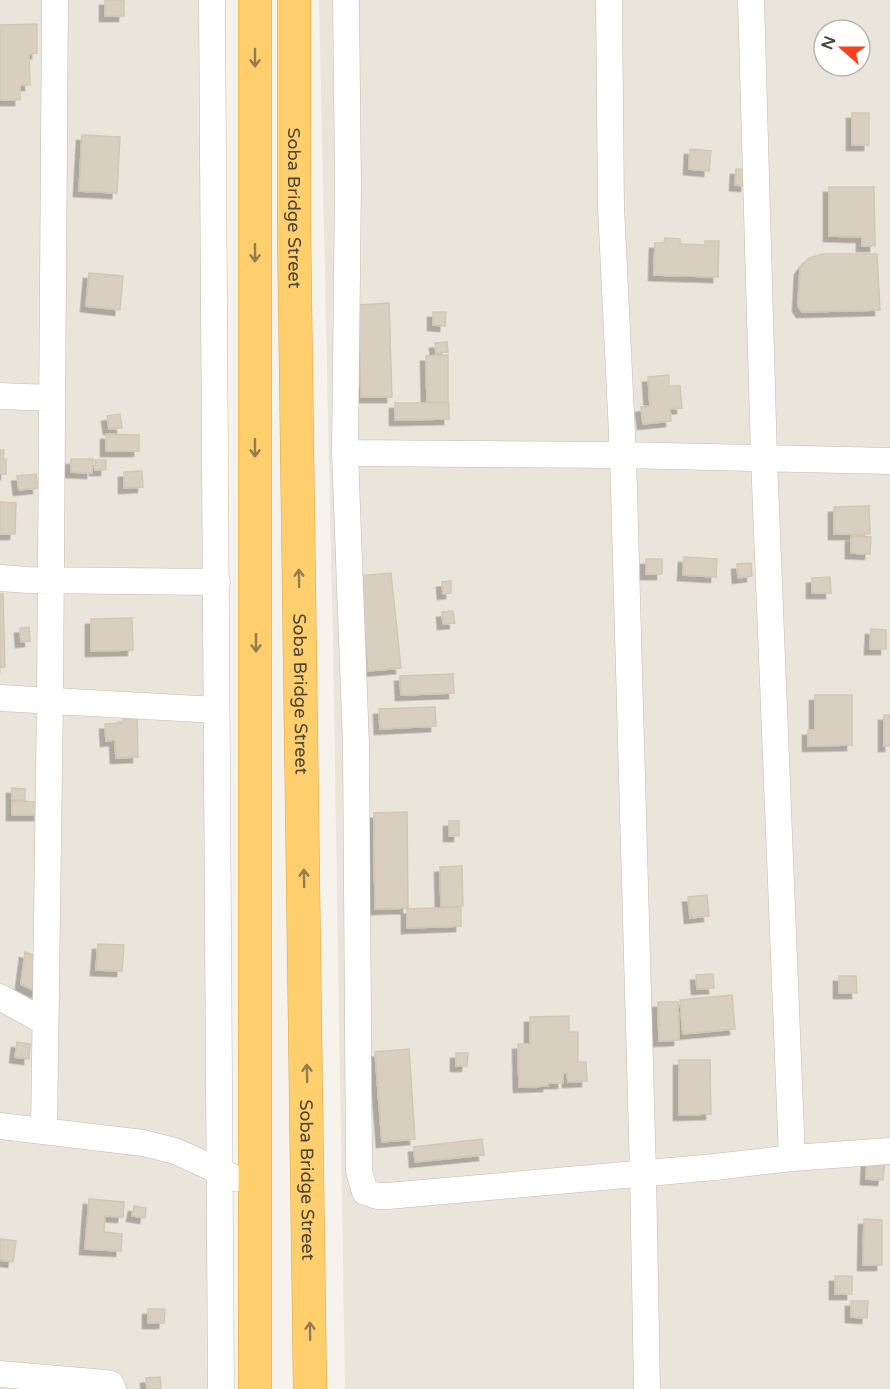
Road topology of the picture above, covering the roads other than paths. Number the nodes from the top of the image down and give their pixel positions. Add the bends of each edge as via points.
1 (55, 0) edge
2 (212, 0) edge
3 (255, 0) edge
4 (294, 0) edge
5 (346, 0) edge
6 (609, 0) edge
7 (752, 0) edge
8 (0, 396) edge
9 (52, 398) junction
10 (345, 453) junction
11 (624, 455) junction
12 (764, 458) junction
13 (890, 461) edge
14 (0, 578) edge
15 (51, 580) junction
16 (217, 582) junction
17 (0, 698) edge
18 (50, 700) junction
19 (216, 710) junction
20 (0, 997) edge
21 (45, 1022) junction
22 (0, 1126) edge
23 (44, 1131) junction
24 (890, 1151) edge
25 (792, 1158) junction
26 (220, 1171) junction
27 (643, 1172) junction
28 (255, 1188) junction
29 (0, 1374) edge
30 (113, 1389) edge
31 (221, 1389) edge
32 (255, 1389) edge
33 (310, 1389) edge
34 (647, 1389) edge

1 - 9 street
2 - 16 street
3 -> 28 highway
33 -> 4 highway, Soba Bridge Street
5 - 10 street
6 - 11 street via 611,207
7 - 12 street
8 - 9 street
9 - 15 street
10 - 11 street
10 - 27 street via 356,745 359,1171 365,1192 388,1196
11 - 12 street
11 - 27 street
12 - 13 street
12 - 25 street
14 - 15 street
15 - 16 street
15 - 18 street
16 - 19 street
17 - 18 street
18 - 19 street
18 - 21 street
19 - 26 street
20 - 21 street
21 - 23 street
22 - 23 street
23 - 26 street via 143,1143 175,1151
24 - 25 street
25 - 27 street
26 - 28 street
26 - 31 street
27 - 34 street
28 - 32 highway
29 - 30 street via 105,1383

